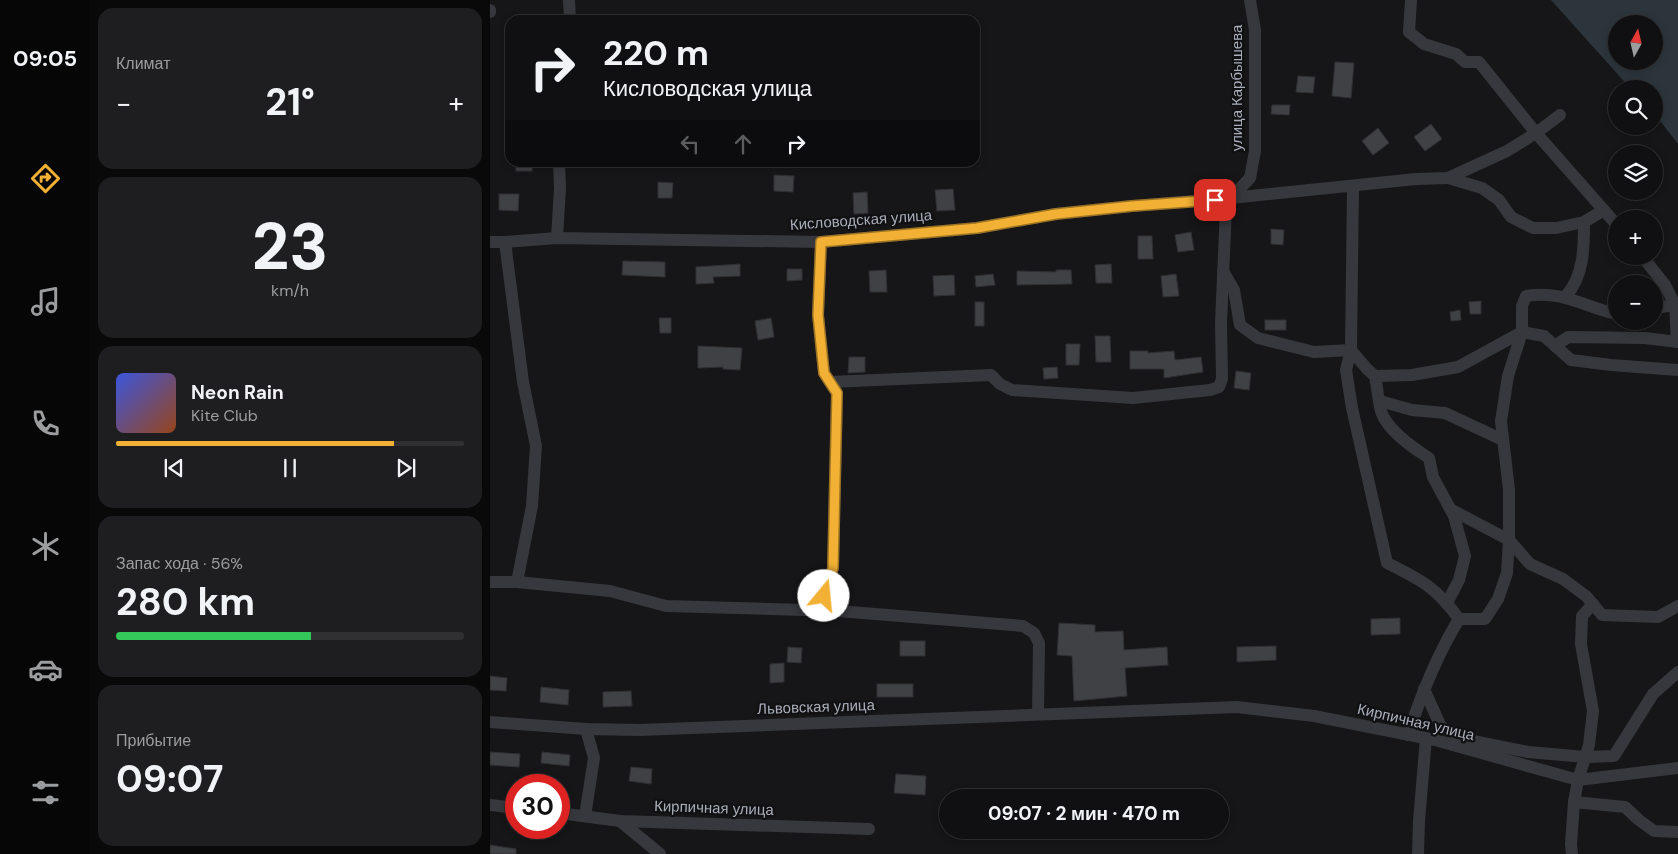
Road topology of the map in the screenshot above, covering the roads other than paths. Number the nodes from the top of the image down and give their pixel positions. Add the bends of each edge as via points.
1 (569, 0) edge
2 (1250, 0) edge
3 (1411, 0) edge
4 (570, 15) edge
5 (1560, 115) dead end
6 (1536, 133) junction
7 (558, 167) edge
8 (1448, 178) junction
9 (1354, 186) junction
10 (1232, 198) junction
11 (1604, 210) junction
12 (1608, 215) edge
13 (1584, 222) junction
14 (557, 238) junction
15 (490, 242) edge
16 (505, 242) junction
17 (821, 242) junction
18 (1649, 265) edge
19 (1223, 271) junction
20 (1566, 296) junction
21 (1674, 297) edge
22 (1663, 303) edge
23 (1608, 312) edge
24 (1522, 332) junction
25 (1678, 342) edge
26 (1555, 346) junction
27 (1351, 350) junction
28 (1678, 370) edge
29 (1375, 376) junction
30 (830, 382) junction
31 (1380, 401) junction
32 (1503, 440) junction
33 (1450, 509) junction
34 (1509, 540) junction
35 (490, 582) edge
36 (517, 582) junction
37 (1447, 603) junction
38 (1593, 604) junction
39 (1678, 606) edge
40 (820, 610) junction
41 (1458, 619) junction
42 (1678, 672) edge
43 (1424, 689) junction
44 (1144, 710) joint
45 (1038, 714) junction
46 (490, 722) edge
47 (586, 729) junction
48 (1408, 735) junction
49 (1426, 738) junction
50 (1586, 757) junction
51 (1678, 768) edge
52 (1578, 780) junction
53 (1574, 802) junction
54 (490, 805) edge
55 (505, 807) edge
56 (570, 814) edge
57 (584, 816) junction
58 (620, 821) junction
59 (869, 829) dead end
60 (1678, 832) edge
61 (660, 854) edge
62 (1418, 854) edge
63 (1572, 854) edge

1 - 4 street
2 - 10 street, улица Карбышева via 1255,30 1255,151 1250,178
3 - 6 street via 1409,32 1424,44 1456,54 1465,62 1479,62
5 - 6 street
6 - 8 street via 1507,151
6 - 11 street
7 - 14 street
8 - 9 street, Кисловодская улица
8 - 13 street via 1482,188 1499,200 1512,217 1533,228 1556,228
9 - 10 street, Кисловодская улица
9 - 27 street
10 - 17 street, Кисловодская улица via 1056,214 977,228
10 - 19 street via 1226,208
11 - 12 street
11 - 13 street
13 - 20 street via 1584,254 1574,287
14 - 16 street, Кисловодская улица
14 - 17 street, Кисловодская улица
15 - 16 street, Кисловодская улица
16 - 36 street via 523,382 536,446 532,506
17 - 30 street via 818,315 824,373
18 - 21 street
19 - 27 street via 1234,290 1240,325 1258,338 1314,352
19 - 30 street via 1222,379 1219,387 1210,390 1133,398 1012,390 991,375 977,374
20 - 23 street
20 - 24 street via 1542,293 1526,296 1522,306
21 - 22 street
21 - 25 street
24 - 26 street via 1544,336
24 - 29 street via 1458,367 1412,375
24 - 32 street via 1508,376 1501,421
25 - 26 street via 1568,337
26 - 28 street via 1571,360
27 - 29 street
27 - 37 street via 1346,370 1352,408 1387,564 1428,585
29 - 31 street
30 - 40 street via 837,393 833,568
31 - 32 street via 1412,410 1445,413
31 - 33 street via 1388,424 1414,449 1429,458 1433,477
32 - 34 street via 1509,490
33 - 34 street
33 - 37 street via 1465,556 1459,580
34 - 38 street via 1530,564 1563,579
34 - 41 street via 1507,573 1498,599 1485,618
35 - 36 street
36 - 40 street via 610,591 666,606
37 - 41 street
38 - 39 street via 1602,615 1658,617
38 - 50 street via 1582,616 1581,644 1594,711
40 - 45 street via 1023,626 1034,633 1039,643
41 - 43 street
42 - 50 street via 1653,694 1614,756
43 - 48 street
43 - 50 street via 1442,727 1463,739 1528,752
44 - 45 street, Львовская улица
44 - 48 street, Кирпичная улица via 1237,706 1314,716
45 - 47 street, Львовская улица via 640,730
46 - 47 street, Львовская улица
47 - 57 street via 594,758
48 - 49 street, Кирпичная улица
49 - 52 street, Кирпичная улица
49 - 62 street
50 - 52 street
51 - 52 street, Кирпичная улица
52 - 53 street
53 - 60 street via 1625,807 1654,831
53 - 63 street
54 - 55 street
56 - 57 street, Кирпичная улица
57 - 58 street, Кирпичная улица
58 - 59 street, Кирпичная улица
58 - 61 street

